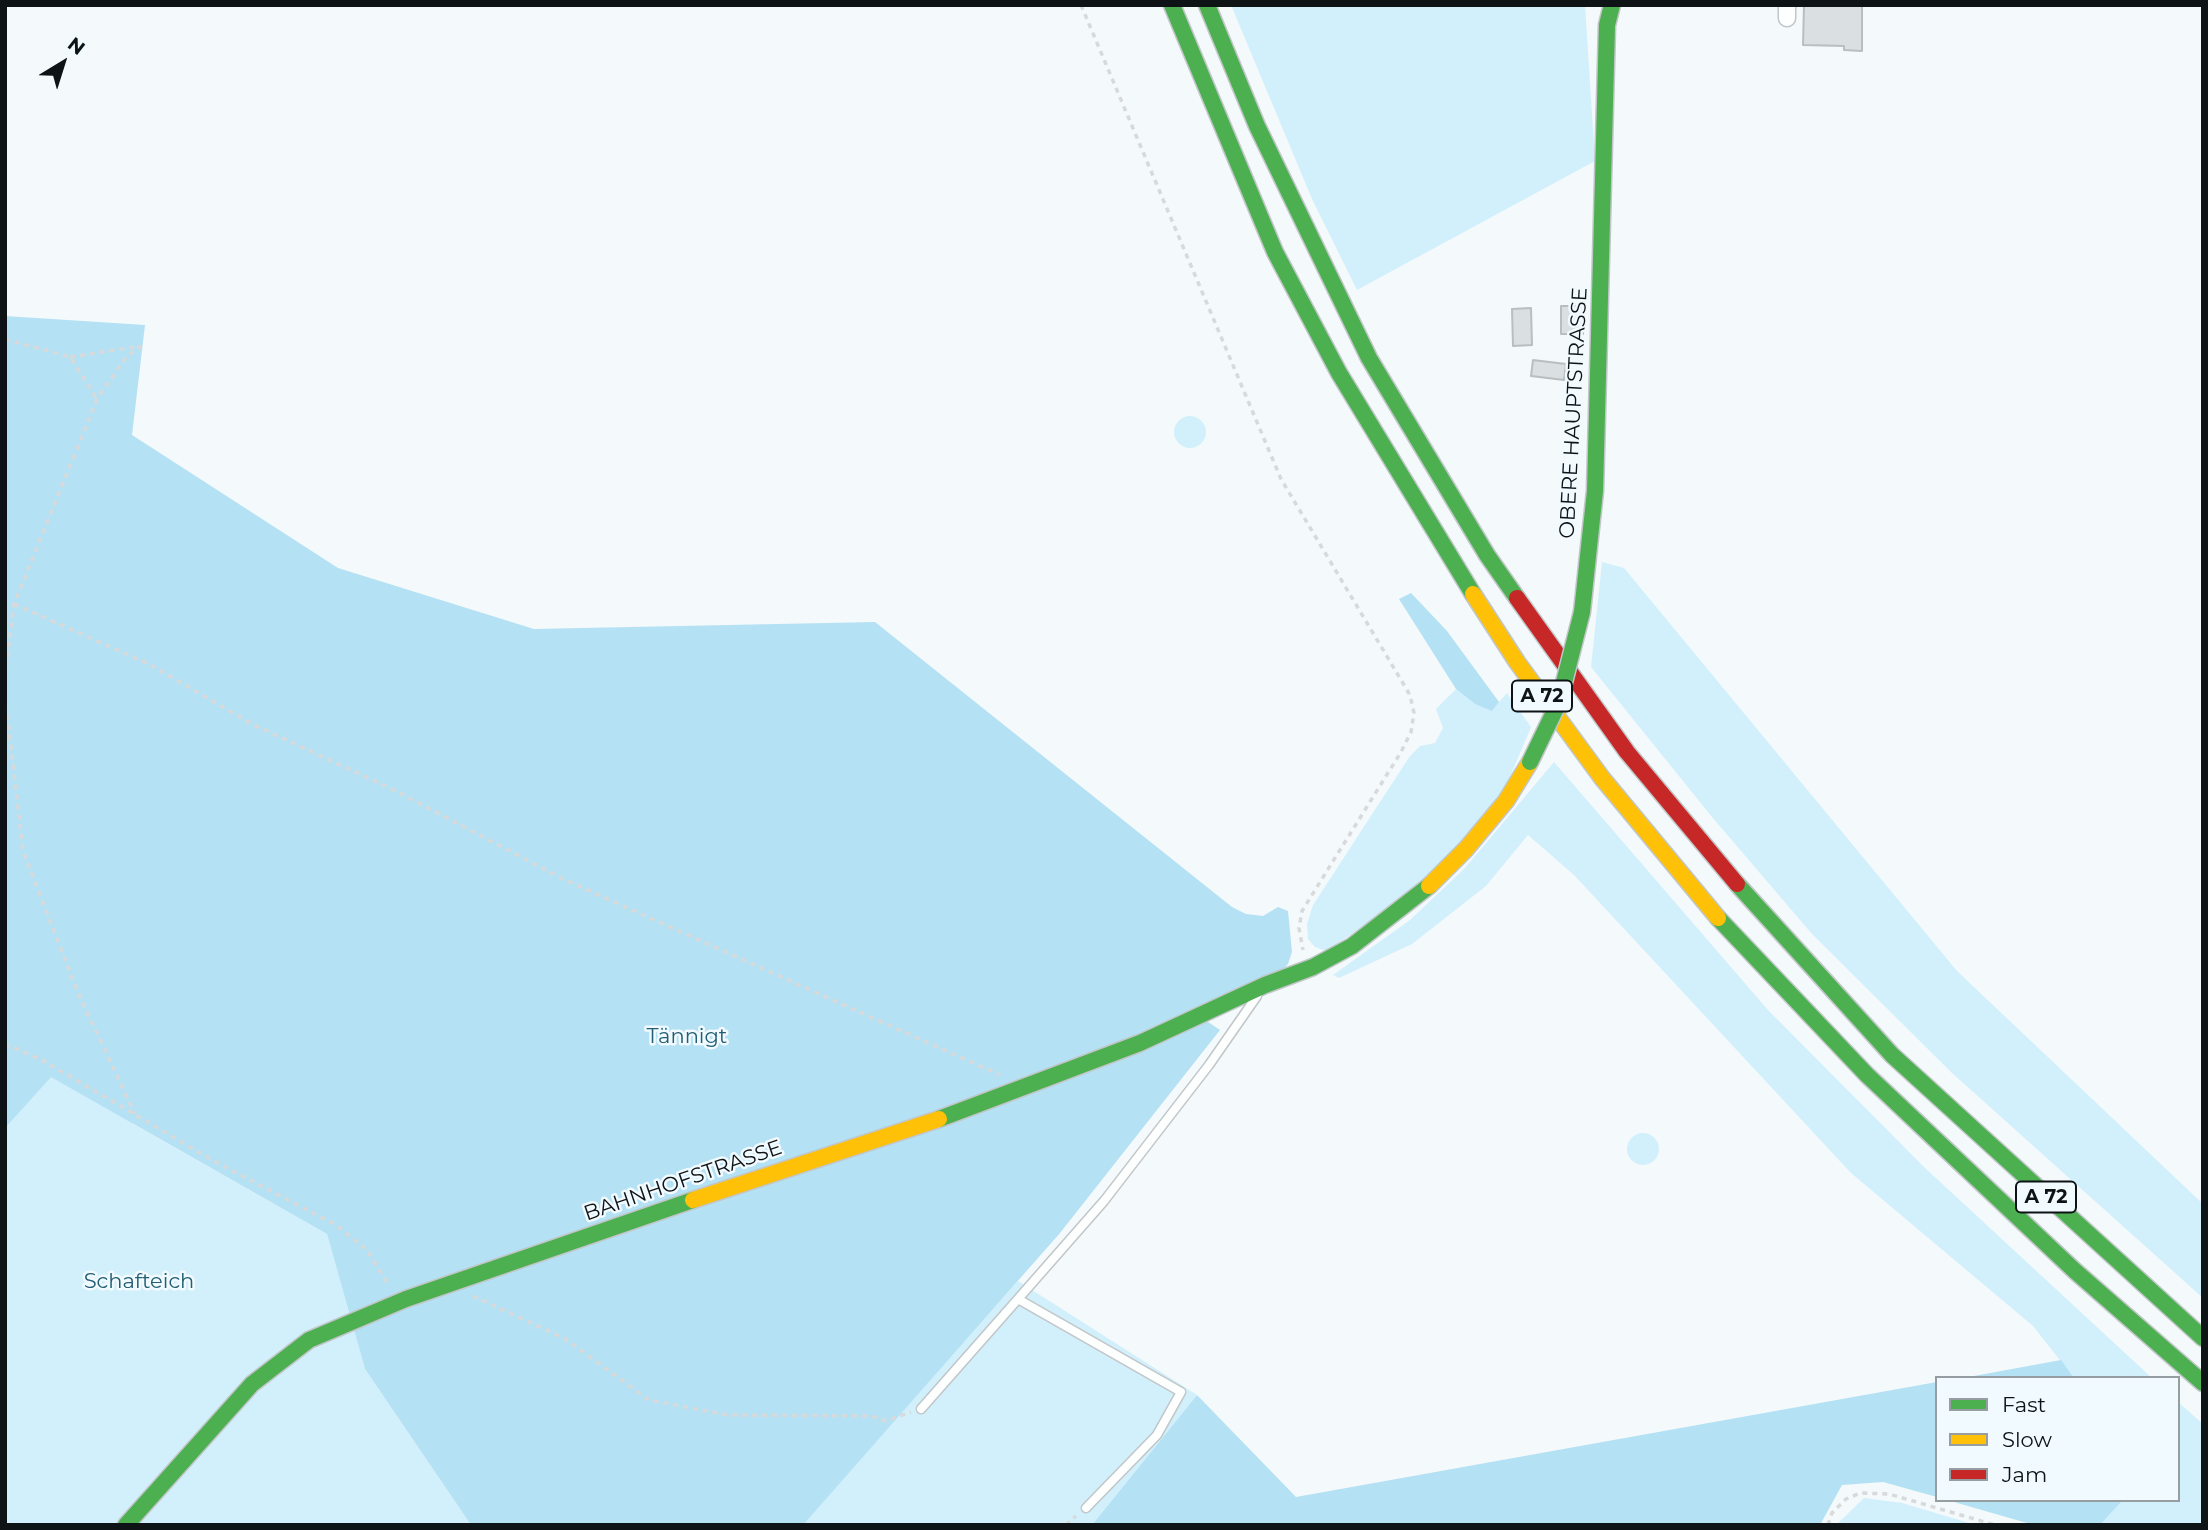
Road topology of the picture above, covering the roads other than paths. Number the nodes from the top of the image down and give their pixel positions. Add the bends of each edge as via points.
1 (1172, 5) edge
2 (1207, 5) edge
3 (1612, 5) edge
4 (1312, 967) joint
5 (1265, 985) junction
6 (1018, 1298) junction
7 (2203, 1338) edge
8 (2203, 1383) edge
9 (921, 1409) road end
10 (1086, 1508) dead end
11 (126, 1525) edge

1 - 8 main road, A 72 via 1275,252 1339,373 1462,578 1595,767 1694,892 1867,1075
2 - 7 main road, A 72 via 1263,139 1369,358 1487,555 1627,752 1721,867 1892,1055
3 - 4 main road, OBERE HAUPTSTRASSE, bridge via 1606,25 1595,491 1582,612 1559,702 1506,801 1466,849 1352,946
4 - 5 main road, BAHNHOFSTRASSE
5 - 6 lane via 1104,1201
5 - 11 main road, BAHNHOFSTRASSE via 1140,1043 952,1115 449,1284 309,1340 252,1384
6 - 9 lane
6 - 10 lane via 1181,1392 1157,1435

